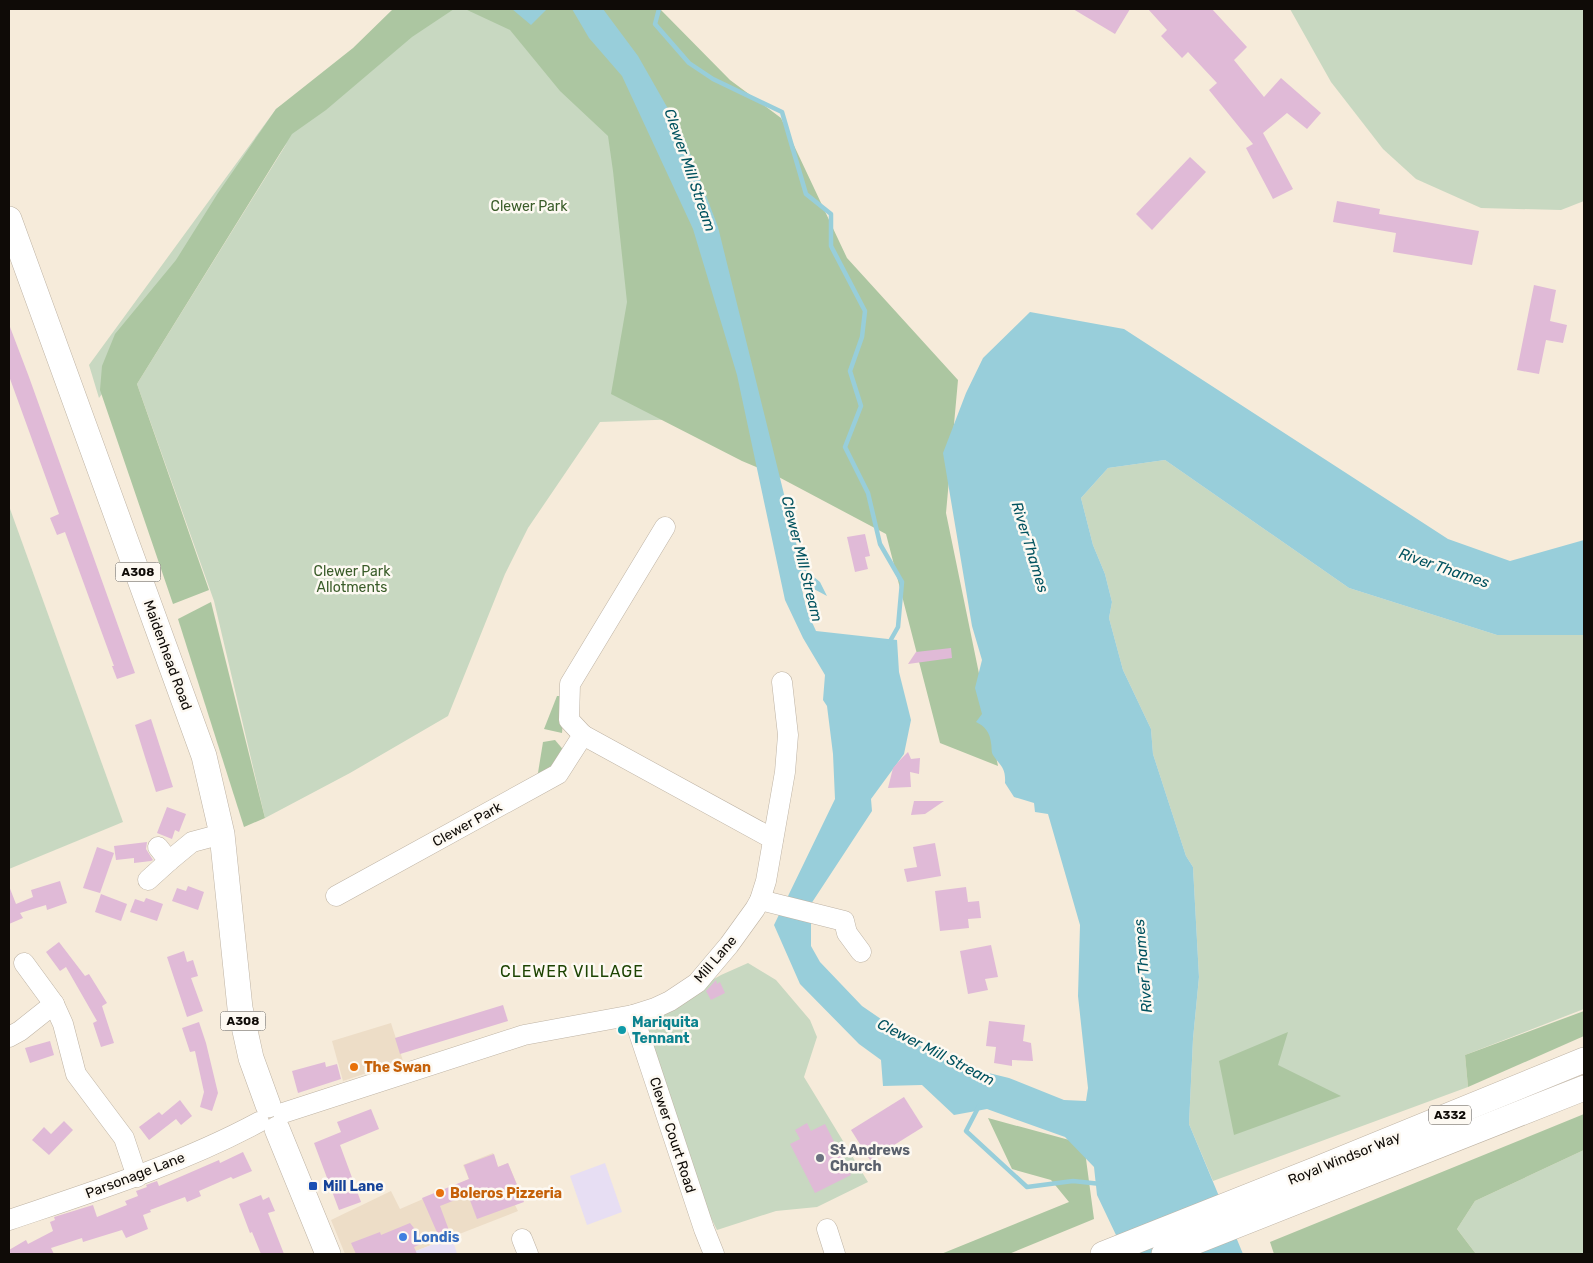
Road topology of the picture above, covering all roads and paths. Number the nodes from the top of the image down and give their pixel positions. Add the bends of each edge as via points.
1 (9, 219) edge
2 (665, 527) dead end
3 (782, 682) dead end
4 (583, 735) junction
5 (222, 834) junction
6 (773, 839) junction
7 (148, 880) dead end
8 (336, 896) dead end
9 (767, 902) junction
10 (861, 952) dead end
11 (20, 960) edge
12 (54, 1004) junction
13 (633, 1015) junction
14 (9, 1037) edge
15 (1584, 1060) edge
16 (1584, 1088) edge
17 (271, 1117) junction
18 (137, 1177) junction
19 (1321, 1180) junction
20 (9, 1220) edge
21 (827, 1229) dead end
22 (708, 1252) edge
23 (328, 1254) edge
24 (835, 1254) edge
25 (1103, 1254) edge
26 (1164, 1254) edge

1 - 5 main road, Maidenhead Road / A308 via 202,748
2 - 4 street via 570,684 569,720
3 - 6 street, Mill Lane via 788,735
4 - 6 street
4 - 8 street, Clewer Park via 558,774
5 - 7 street via 163,854
5 - 17 main road, Maidenhead Road / A308 via 240,1008 251,1058
6 - 9 street, Mill Lane via 766,881
9 - 10 street via 815,914 846,914 847,932
9 - 13 street, Mill Lane via 696,982 670,1001
11 - 12 street
12 - 14 street
12 - 18 street via 63,1024 76,1074 124,1138
13 - 17 street, Mill Lane via 524,1035
13 - 22 street, Clewer Court Road
15 - 19 main road, Royal Windsor Way / A332
16 - 19 main road, Royal Windsor Way / A332
17 - 18 street, Parsonage Lane
17 - 23 main road, Maidenhead Road / A308
18 - 20 street, Parsonage Lane
19 - 25 main road, Royal Windsor Way / A332
19 - 26 main road, Royal Windsor Way / A332
21 - 24 street

